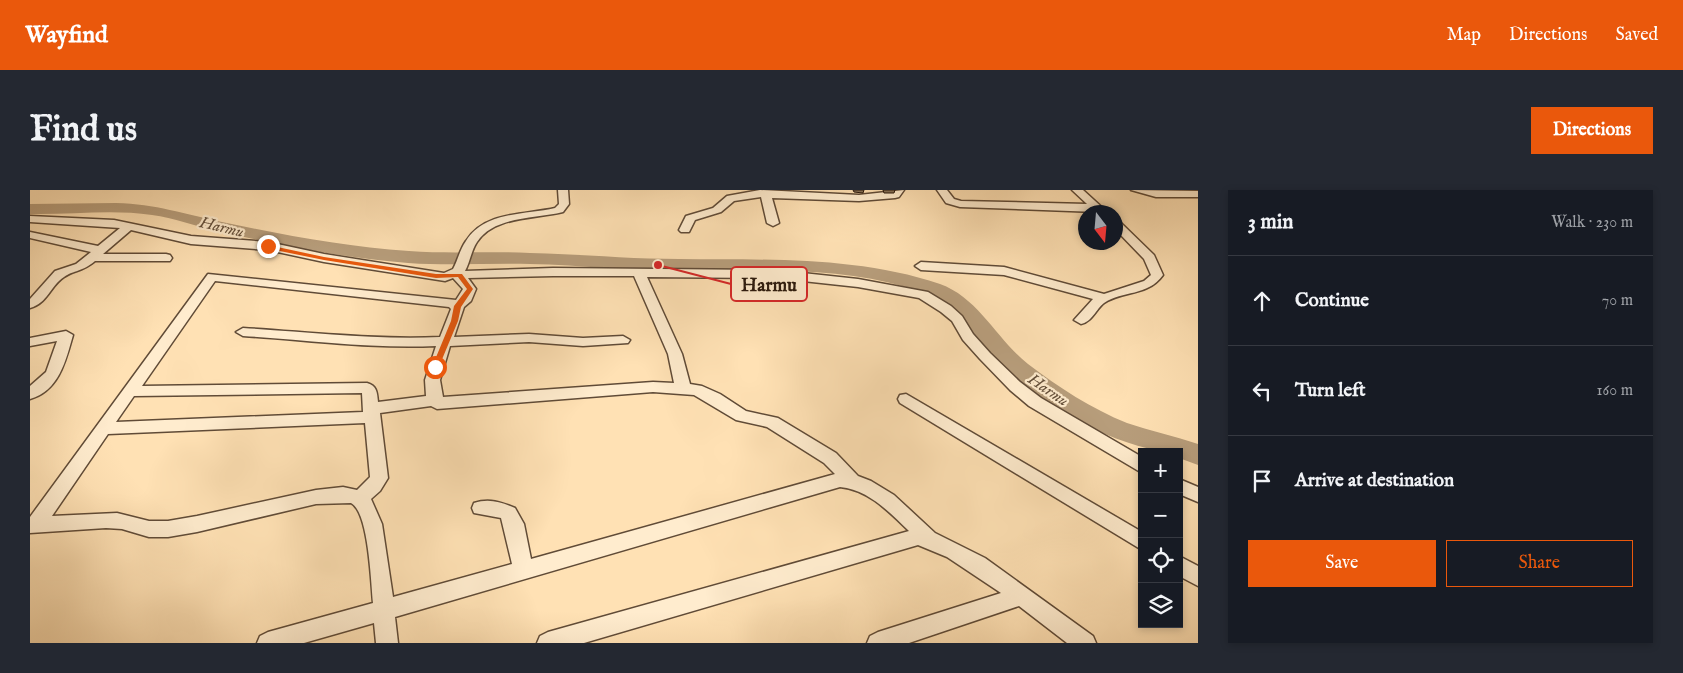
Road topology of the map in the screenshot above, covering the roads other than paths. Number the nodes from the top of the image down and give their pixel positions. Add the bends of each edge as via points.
1 (563, 190) edge
2 (898, 190) edge
3 (942, 190) edge
4 (1076, 190) edge
5 (1136, 190) edge
6 (766, 192) edge
7 (1198, 194) edge
8 (1094, 205) edge
9 (1078, 209) edge
10 (30, 219) edge
11 (772, 223) dead end
12 (129, 226) junction
13 (685, 230) dead end
14 (1123, 231) edge
15 (30, 235) edge
16 (95, 253) junction
17 (166, 258) dead end
18 (921, 266) dead end
19 (459, 272) junction
20 (639, 273) junction
21 (1103, 298) junction
22 (30, 304) edge
23 (457, 306) junction
24 (1081, 320) dead end
25 (242, 332) dead end
26 (624, 340) dead end
27 (30, 342) edge
28 (444, 342) junction
29 (682, 388) junction
30 (130, 391) junction
31 (30, 394) edge
32 (906, 399) dead end
33 (435, 400) junction
34 (372, 412) junction
35 (103, 428) junction
36 (1138, 464) edge
37 (851, 479) junction
38 (1183, 488) edge
39 (1198, 495) edge
40 (360, 498) junction
41 (481, 508) dead end
42 (33, 525) edge
43 (928, 538) junction
44 (1138, 540) edge
45 (1183, 567) edge
46 (523, 569) junction
47 (1198, 576) edge
48 (1020, 596) junction
49 (383, 609) junction
50 (584, 638) edge
51 (268, 643) edge
52 (387, 643) edge
53 (548, 643) edge
54 (878, 643) edge
55 (1085, 643) edge

1 - 19 street via 564,204 559,210 510,218 481,229 467,247
2 - 6 street via 895,195 871,198
3 - 9 street via 948,198 960,204
4 - 8 street
5 - 7 street via 1156,194
6 - 11 street
6 - 13 street via 731,198 717,210 690,218
10 - 12 street via 95,221
12 - 16 street
12 - 19 street via 192,240 268,246 436,276
14 - 21 street via 1150,258 1157,275 1149,284
15 - 16 street
16 - 17 street
16 - 22 street via 76,269 59,274
18 - 21 street via 1004,271
19 - 20 street
19 - 23 street via 470,289 464,301
20 - 29 street via 675,354
20 - 36 street via 774,274 858,283 923,295 957,319 985,356 1034,402
21 - 24 street via 1092,305
23 - 28 street
23 - 30 street via 447,302 212,277
25 - 28 street via 339,341
26 - 28 street via 583,342 523,338
27 - 31 street via 66,335 53,375
28 - 33 street via 433,375
29 - 33 street via 635,388 442,403
29 - 37 street via 706,394 742,416 772,422 830,458
30 - 34 street via 366,388
30 - 35 street
32 - 44 street
33 - 34 street
34 - 35 street
34 - 40 street via 379,478
35 - 42 street
37 - 43 street via 871,489
37 - 46 street via 812,486
38 - 39 street
40 - 42 street via 322,497 168,528 145,528 113,520
40 - 49 street via 366,504 374,528
41 - 46 street via 503,509 508,513 517,535
43 - 48 street via 960,554
43 - 50 street via 911,538 886,545
45 - 47 street
46 - 49 street
48 - 54 street
48 - 55 street
49 - 51 street
49 - 52 street
50 - 53 street

